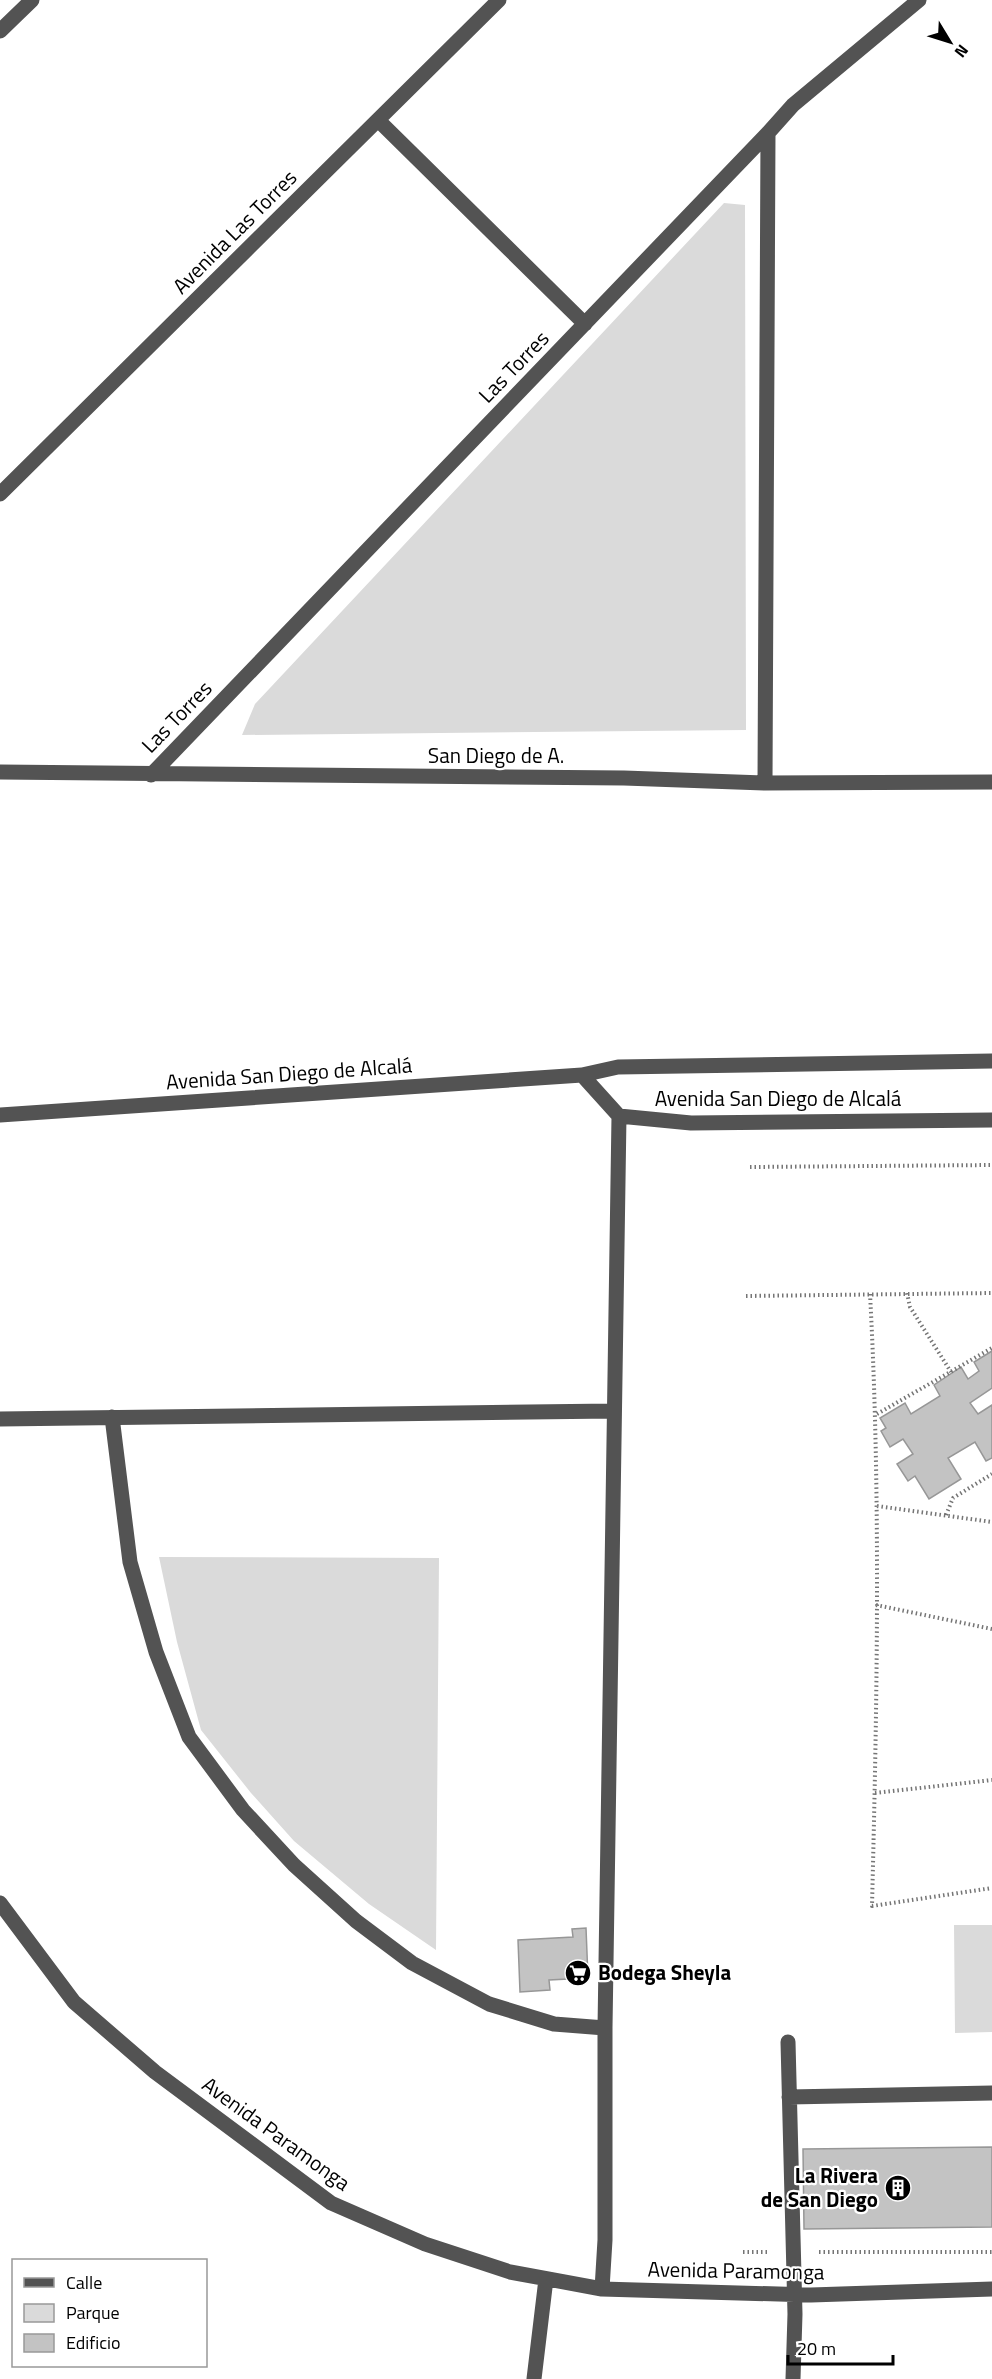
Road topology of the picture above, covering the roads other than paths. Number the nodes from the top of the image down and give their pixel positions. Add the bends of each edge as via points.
1 (33, 0) edge
2 (499, 0) edge
3 (919, 0) edge
4 (0, 32) edge
5 (379, 121) junction
6 (768, 133) junction
7 (585, 324) junction
8 (0, 494) edge
9 (0, 772) edge
10 (151, 775) junction
11 (992, 782) edge
12 (765, 783) junction
13 (992, 1061) edge
14 (582, 1075) junction
15 (0, 1115) edge
16 (619, 1116) junction
17 (992, 1120) edge
18 (614, 1412) junction
19 (112, 1417) junction
20 (0, 1419) edge
21 (0, 1903) edge
22 (606, 2028) junction
23 (788, 2042) dead end
24 (992, 2093) edge
25 (789, 2097) junction
26 (546, 2279) junction
27 (602, 2289) junction
28 (992, 2289) edge
29 (794, 2295) junction
30 (534, 2379) edge
31 (793, 2379) edge

1 - 4 street
2 - 5 street, Avenida Las Torres
3 - 6 street, Las Torres via 793,105
5 - 7 street
5 - 8 street, Avenida Las Torres
6 - 7 street, Las Torres
6 - 12 street
7 - 10 street, Las Torres
9 - 10 street, San Diego de A.
10 - 12 street, San Diego de A. via 624,778
11 - 12 street, San Diego de A.
13 - 14 street, Avenida San Diego de Alcalá via 618,1067
14 - 15 street, Avenida San Diego de Alcalá
14 - 16 street
16 - 17 street, Avenida San Diego de Alcalá via 691,1123
16 - 18 street
18 - 19 street
18 - 22 street
19 - 20 street
19 - 22 street via 130,1562 156,1652 189,1737 243,1810 356,1921 412,1963 489,2004 554,2024
21 - 26 street, Avenida Paramonga via 74,2002 155,2072 331,2203 425,2244 510,2272
22 - 27 street
23 - 25 street
24 - 25 street
25 - 29 street
26 - 27 street, Avenida Paramonga
26 - 30 street
27 - 29 street, Avenida Paramonga
28 - 29 street, Avenida Paramonga
29 - 31 street

